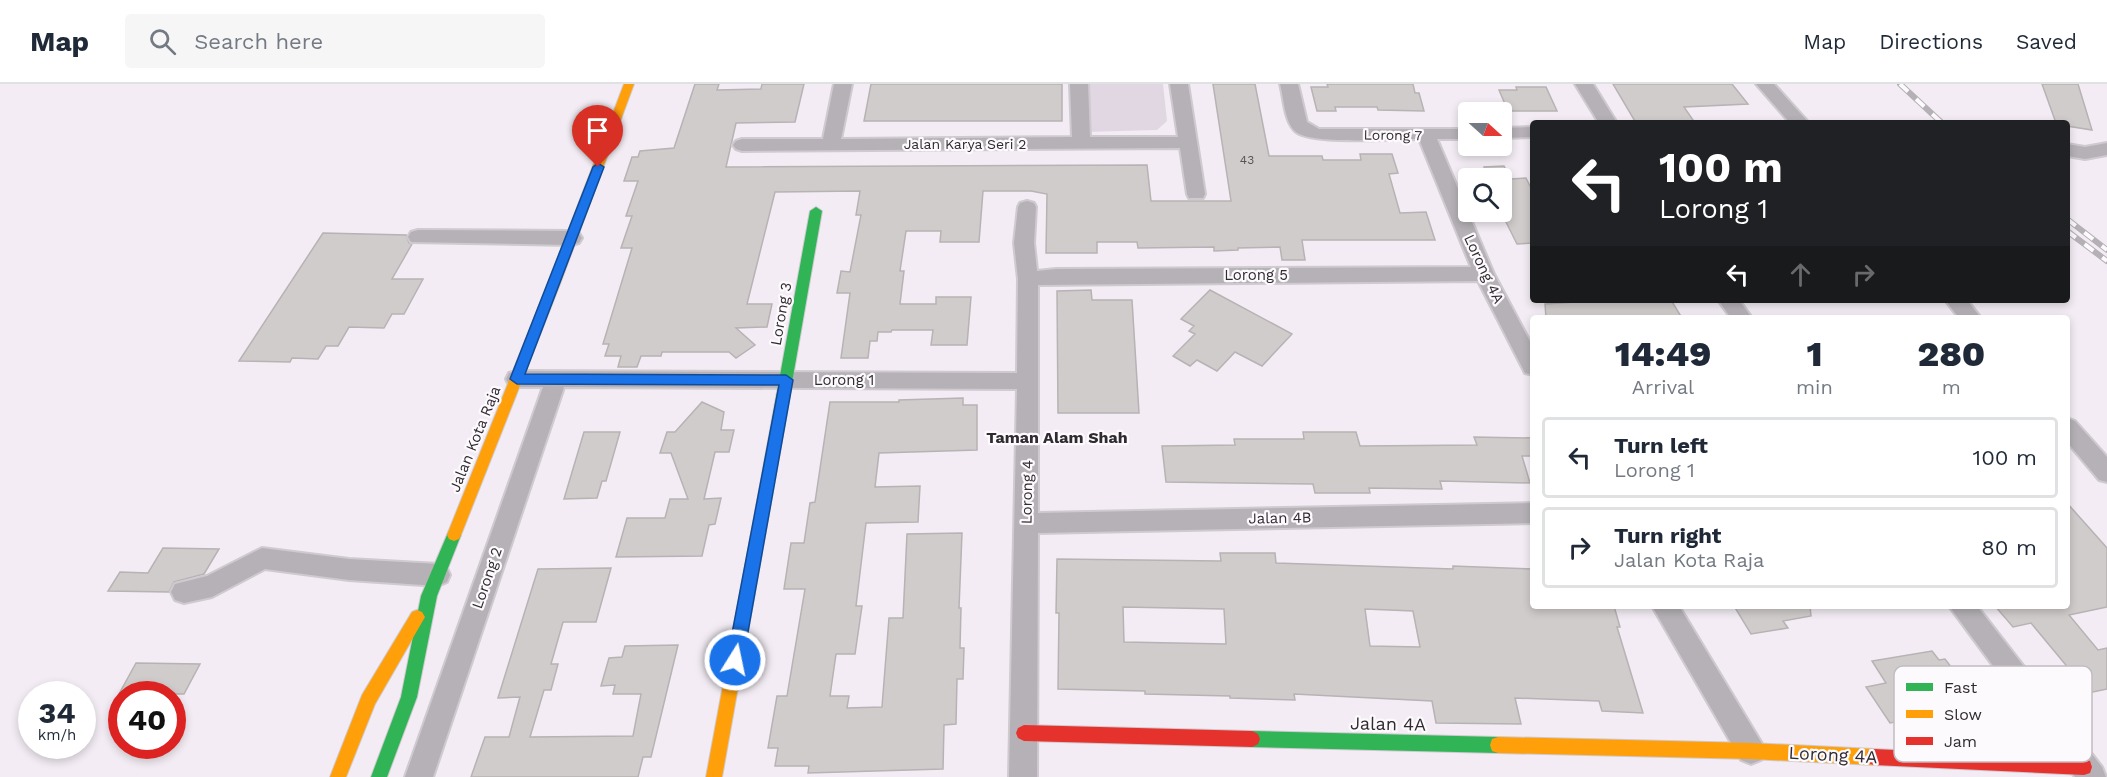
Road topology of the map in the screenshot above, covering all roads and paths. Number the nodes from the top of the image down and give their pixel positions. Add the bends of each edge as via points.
1 (629, 84) edge
2 (843, 84) edge
3 (1079, 84) edge
4 (1179, 84) edge
5 (1288, 84) edge
6 (1584, 84) edge
7 (1766, 84) edge
8 (1606, 120) edge
9 (1797, 120) edge
10 (1530, 132) edge
11 (1512, 133) edge
12 (1458, 134) edge
13 (1426, 135) junction
14 (1188, 142) junction
15 (1082, 143) junction
16 (742, 145) dead end
17 (831, 145) junction
18 (2107, 149) edge
19 (2070, 150) edge
20 (1196, 194) dead end
21 (1027, 207) dead end
22 (816, 211) dead end
23 (418, 237) dead end
24 (572, 238) junction
25 (1484, 274) junction
26 (1028, 279) junction
27 (1730, 303) edge
28 (1958, 303) edge
29 (1740, 315) edge
30 (1968, 315) edge
31 (1530, 361) edge
32 (517, 379) junction
33 (556, 380) junction
34 (786, 380) junction
35 (1028, 381) junction
36 (2070, 430) edge
37 (2107, 472) edge
38 (1530, 513) edge
39 (1026, 523) junction
40 (434, 585) junction
41 (184, 592) dead end
42 (1667, 609) edge
43 (1964, 609) edge
44 (2008, 666) edge
45 (1024, 733) junction
46 (1751, 751) junction
47 (1894, 760) edge
48 (1928, 762) edge
49 (2088, 772) edge
50 (338, 777) edge
51 (379, 777) edge
52 (418, 777) edge
53 (714, 777) edge
54 (1023, 777) edge

1 - 24 street, Jalan Kota Raja
2 - 17 street
3 - 15 street
4 - 14 street
5 - 13 street, Lorong 7 via 1303,129 1317,134
6 - 8 street
7 - 9 street
10 - 11 street
12 - 13 street, Lorong 7
13 - 25 street, Lorong 4A
14 - 15 street, Jalan Karya Seri 2
14 - 20 street
15 - 17 street, Jalan Karya Seri 2
16 - 17 street, Jalan Karya Seri 2
18 - 19 street via 2085,153
21 - 26 street, Lorong 4 via 1024,243
22 - 34 street, Lorong 3
23 - 24 street
24 - 32 street, Jalan Kota Raja
25 - 26 street, Lorong 5
25 - 31 street, Lorong 4A
26 - 35 street, Lorong 4
27 - 29 street
28 - 30 street
32 - 33 street, Lorong 1
32 - 40 street, Jalan Kota Raja
33 - 34 street, Lorong 1
33 - 52 street, Lorong 2
34 - 35 street, Lorong 1
34 - 53 street, Lorong 3
35 - 39 street, Lorong 4
36 - 37 street
38 - 39 street, Jalan 4B
39 - 45 street, Lorong 4
40 - 41 street via 262,558 212,586
40 - 50 street via 368,700
40 - 51 street, Jalan Kota Raja via 409,697
42 - 46 street
43 - 44 street
45 - 46 street, Jalan 4A
45 - 54 street, Lorong 4
46 - 47 street, Lorong 4A
48 - 49 street, Lorong 4A

